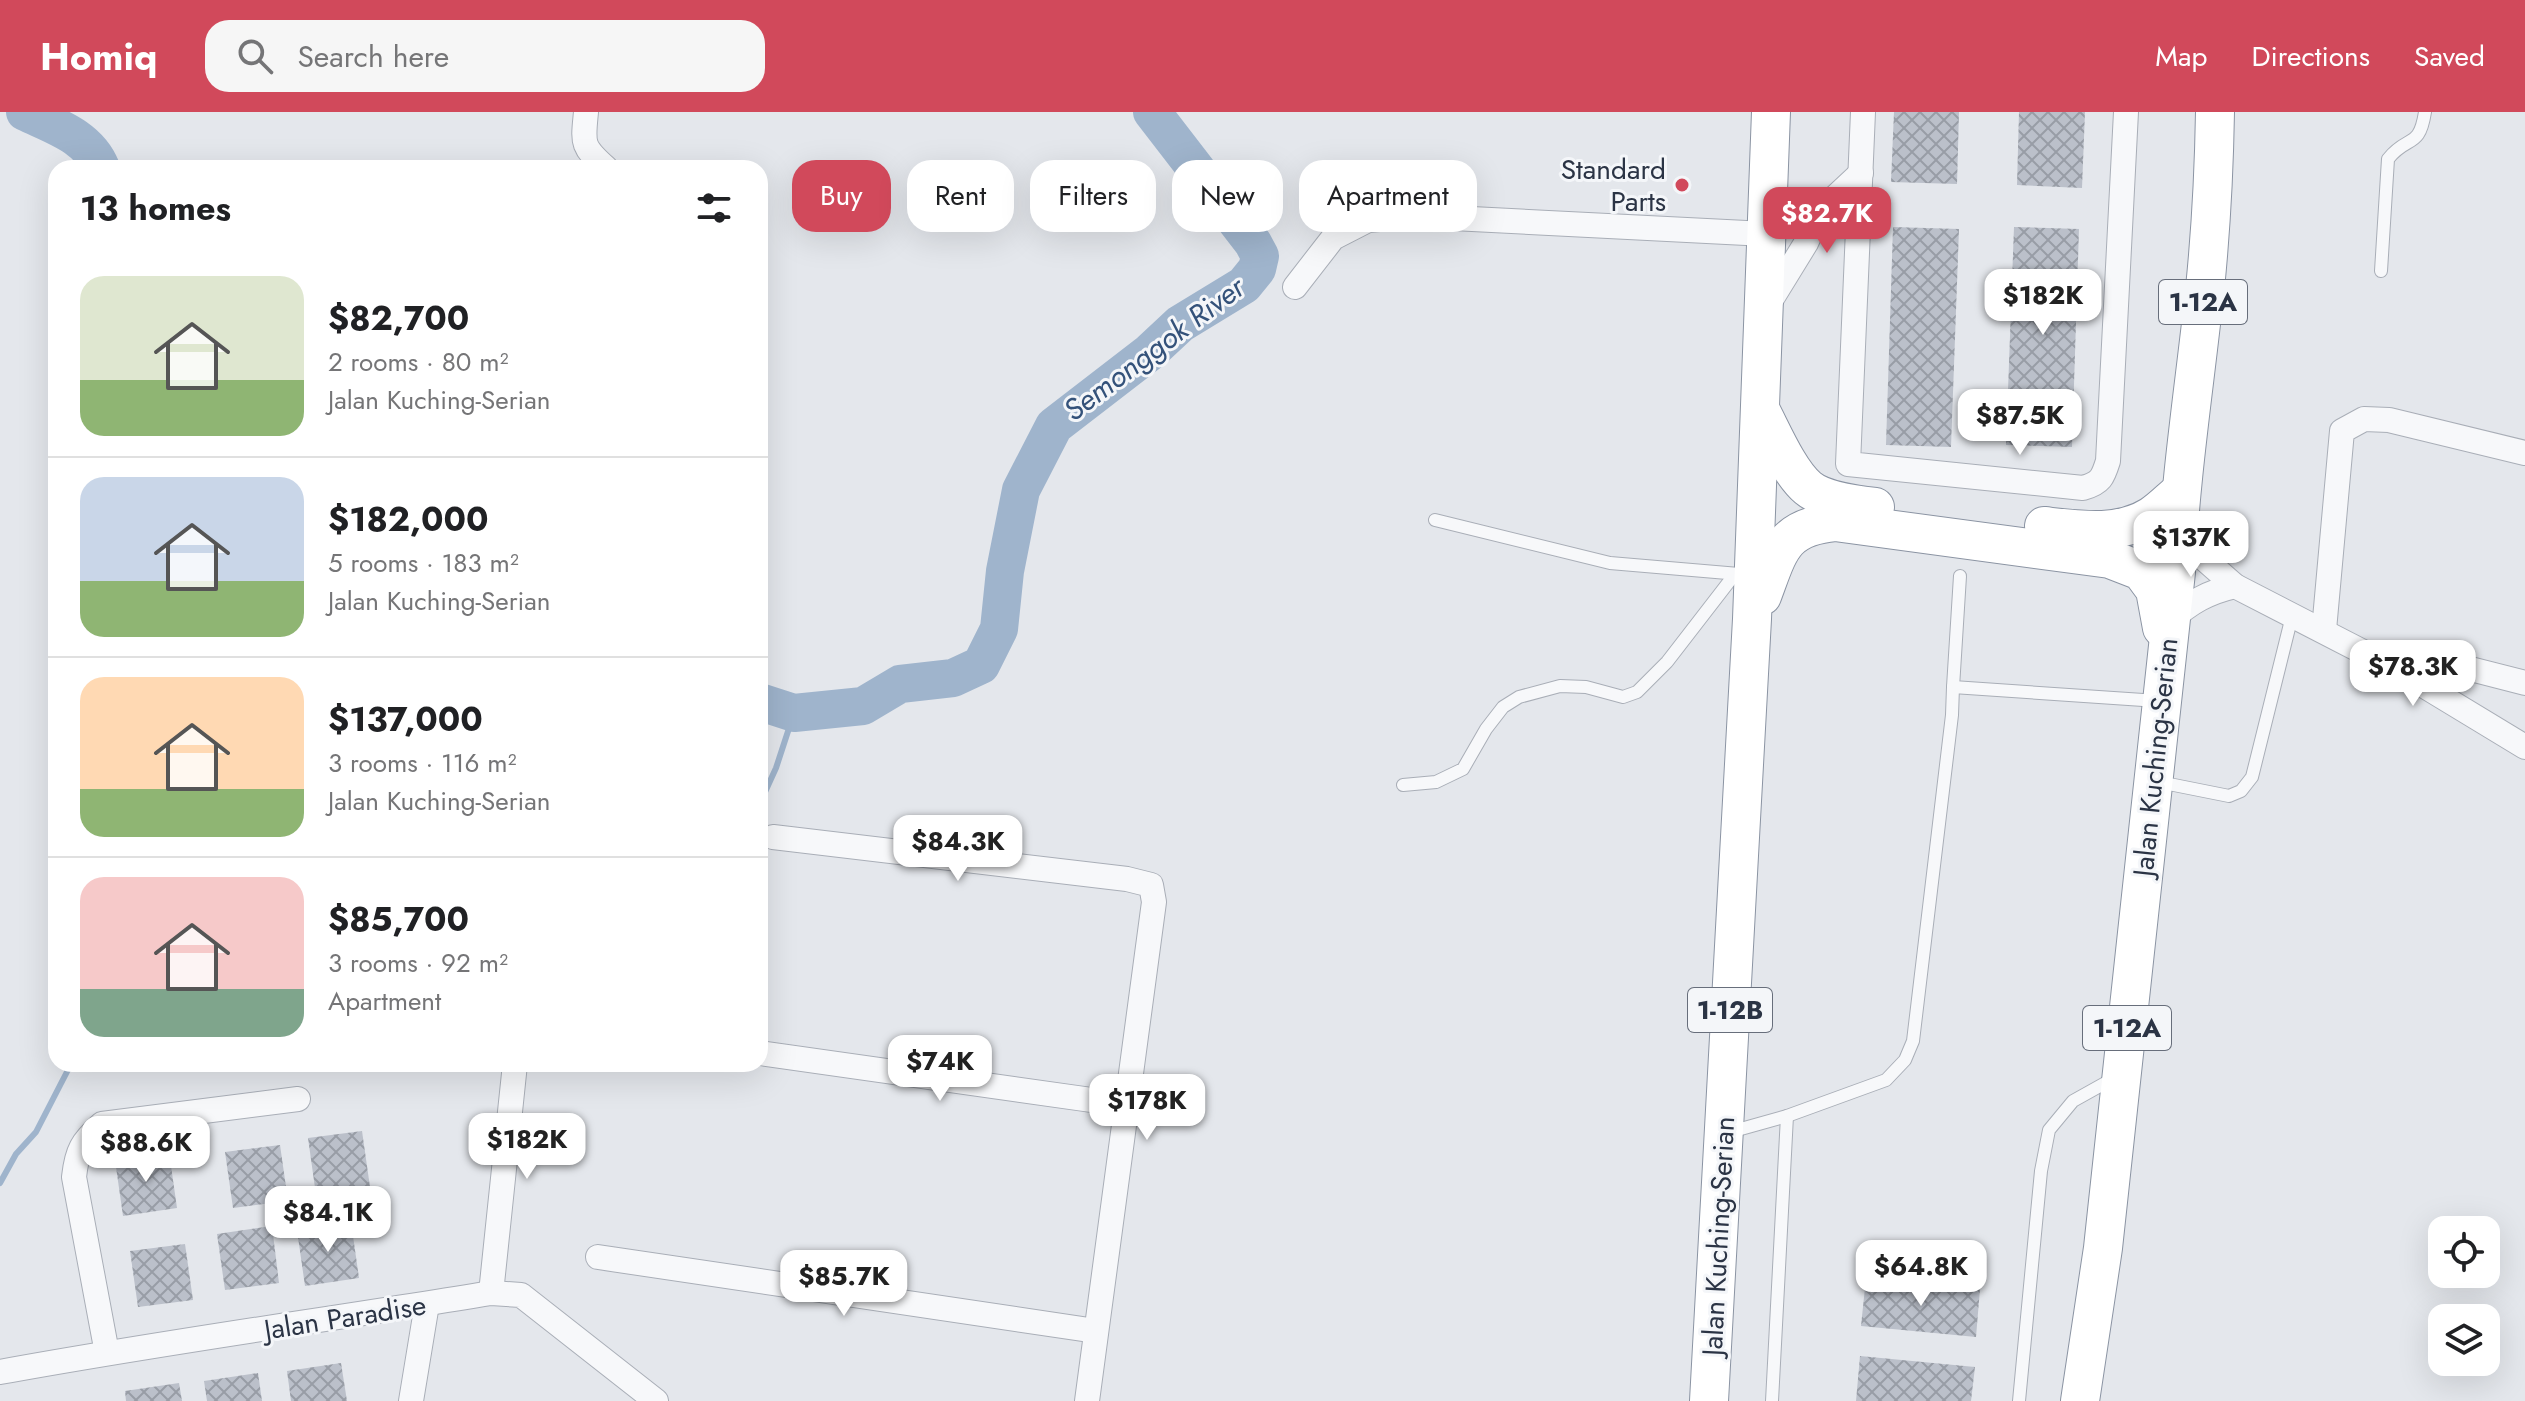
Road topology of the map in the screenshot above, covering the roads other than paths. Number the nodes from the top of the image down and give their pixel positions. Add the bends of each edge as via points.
1 (586, 112) edge
2 (1771, 112) edge
3 (1863, 112) edge
4 (2126, 112) edge
5 (2199, 112) edge
6 (2215, 112) edge
7 (2425, 112) edge
8 (597, 160) edge
9 (1861, 173) junction
10 (1766, 234) junction
11 (2381, 271) dead end
12 (1295, 287) dead end
13 (1763, 313) junction
14 (1761, 411) junction
15 (2189, 419) junction
16 (2525, 453) edge
17 (1848, 464) junction
18 (2181, 491) junction
19 (1848, 502) junction
20 (1435, 520) dead end
21 (2177, 535) junction
22 (1744, 574) junction
23 (1960, 576) dead end
24 (2235, 586) junction
25 (2292, 616) junction
26 (1752, 619) junction
27 (2324, 630) junction
28 (2168, 637) junction
29 (2398, 670) junction
30 (2525, 683) edge
31 (1953, 687) junction
32 (2161, 702) junction
33 (2525, 747) edge
34 (2152, 781) junction
35 (1403, 785) dead end
36 (773, 837) dead end
37 (768, 1054) edge
38 (514, 1072) edge
39 (2122, 1074) junction
40 (298, 1099) dead end
41 (1127, 1105) junction
42 (1787, 1116) junction
43 (1723, 1134) junction
44 (598, 1257) dead end
45 (491, 1293) junction
46 (427, 1304) junction
47 (1096, 1331) junction
48 (107, 1353) junction
49 (0, 1372) edge
50 (411, 1401) edge
51 (656, 1401) edge
52 (1087, 1401) edge
53 (1709, 1401) edge
54 (1772, 1401) edge
55 (2019, 1401) edge
56 (2080, 1401) edge

1 - 8 street via 583,141
2 - 10 highway, Jalan Kuching-Serian / 1-12B
3 - 9 street
4 - 17 street via 2103,479 2083,488
5 - 15 street
6 - 15 highway, Jalan Kuching-Serian / 1-12A via 2206,273
7 - 11 lane via 2416,139 2388,159
9 - 13 street via 1816,221
9 - 17 street
10 - 12 street via 1413,216 1368,220 1333,238
10 - 13 highway, Jalan Kuching-Serian / 1-12B
13 - 14 highway, Jalan Kuching-Serian / 1-12B
14 - 19 highway via 1809,489
14 - 22 highway, Jalan Kuching-Serian / 1-12B
15 - 18 highway, Jalan Kuching-Serian / 1-12A
16 - 27 street via 2389,420 2364,419 2342,431
17 - 19 street
18 - 19 highway via 2151,516 2120,529 2076,530
18 - 21 highway, Jalan Kuching-Serian / 1-12A
20 - 22 lane via 1610,563
21 - 24 street
21 - 28 highway, Jalan Kuching-Serian / 1-12A
22 - 26 highway, Jalan Kuching-Serian / 1-12B
22 - 35 lane via 1637,692 1623,697 1560,686 1519,697 1503,707 1463,769 1436,782
23 - 31 lane
24 - 25 street
24 - 28 street via 2211,591 2183,609
25 - 27 street
25 - 34 lane via 2252,777 2241,791 2229,796
26 - 28 highway via 1780,551 1795,532 1835,522 2110,559 2141,571 2155,590
26 - 43 highway, Jalan Kuching-Serian / 1-12B
27 - 29 street
28 - 32 highway, Jalan Kuching-Serian / 1-12A
29 - 30 street via 2455,665
29 - 33 street
31 - 32 lane
31 - 42 lane via 1913,1041 1905,1060 1886,1080
32 - 34 highway, Jalan Kuching-Serian / 1-12A
34 - 39 highway, Jalan Kuching-Serian / 1-12A
36 - 41 street via 1151,885 1154,902
37 - 41 street
38 - 45 street
39 - 55 lane via 2073,1101 2049,1130
39 - 56 highway, Jalan Kuching-Serian / 1-12A
40 - 48 street via 102,1124 76,1153 74,1177
41 - 47 street
42 - 43 lane
42 - 54 lane
43 - 53 highway, Jalan Kuching-Serian / 1-12B
44 - 47 street
45 - 46 street, Jalan Paradise
45 - 51 street, Jalan Paradise via 521,1295
46 - 48 street, Jalan Paradise
46 - 50 street
47 - 52 street
48 - 49 street, Jalan Paradise

